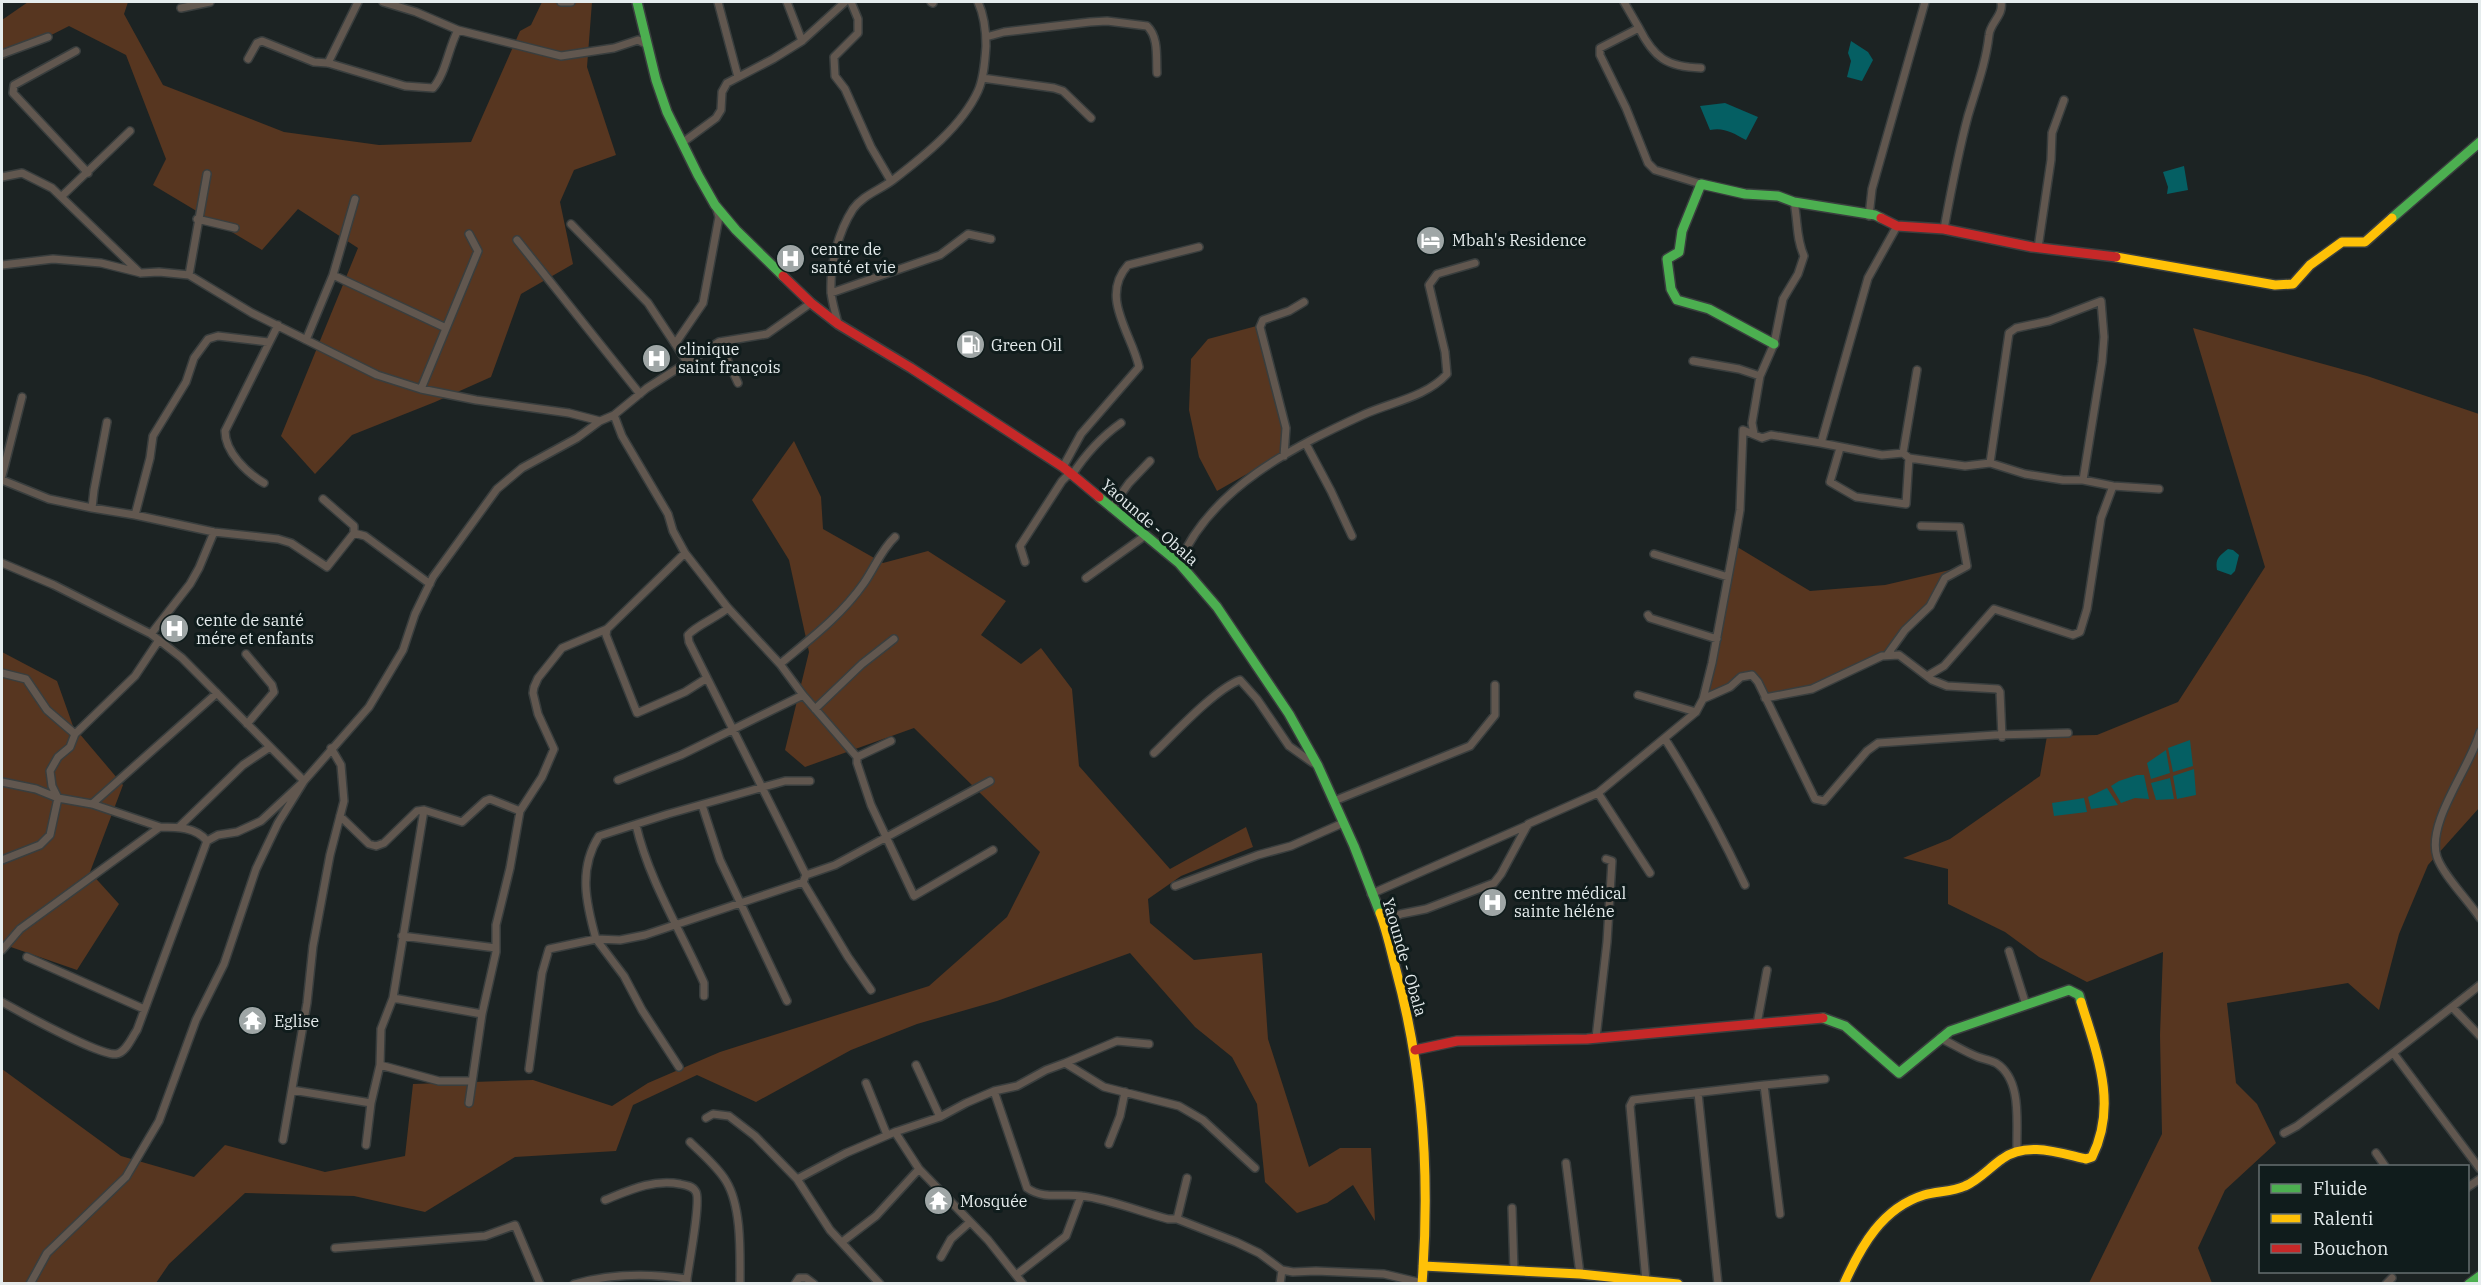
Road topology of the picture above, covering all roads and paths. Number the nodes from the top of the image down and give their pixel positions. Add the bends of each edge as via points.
1 (210, 2) edge
2 (358, 2) edge
3 (383, 2) edge
4 (561, 2) edge
5 (571, 2) edge
6 (637, 2) edge
7 (718, 2) edge
8 (787, 2) edge
9 (845, 2) edge
10 (851, 2) edge
11 (978, 2) edge
12 (1624, 2) edge
13 (1925, 2) edge
14 (2001, 2) edge
15 (181, 8) dead end
16 (1639, 28) junction
17 (458, 30) junction
18 (48, 37) dead end
19 (986, 37) junction
20 (802, 41) junction
21 (646, 44) junction
22 (76, 51) dead end
23 (2, 54) edge
24 (248, 58) dead end
25 (328, 63) junction
26 (1701, 68) dead end
27 (1158, 74) dead end
28 (738, 76) junction
29 (982, 78) junction
30 (2064, 100) dead end
31 (1091, 118) dead end
32 (130, 131) dead end
33 (2480, 142) edge
34 (682, 143) junction
35 (88, 173) junction
36 (207, 174) dead end
37 (2, 177) edge
38 (891, 181) junction
39 (1701, 184) junction
40 (62, 196) junction
41 (356, 199) dead end
42 (1794, 202) junction
43 (716, 205) junction
44 (1869, 216) dead end
45 (197, 219) junction
46 (571, 224) dead end
47 (1897, 226) junction
48 (236, 228) dead end
49 (1944, 229) junction
50 (469, 234) dead end
51 (991, 239) dead end
52 (517, 240) dead end
53 (1199, 247) dead end
54 (2038, 248) junction
55 (1475, 263) dead end
56 (2, 265) edge
57 (141, 273) junction
58 (189, 275) junction
59 (333, 275) junction
60 (831, 293) junction
61 (1304, 302) dead end
62 (811, 303) junction
63 (838, 324) junction
64 (278, 325) junction
65 (446, 328) junction
66 (306, 340) junction
67 (268, 342) junction
68 (719, 342) junction
69 (675, 344) junction
70 (1774, 344) junction
71 (1693, 361) dead end
72 (687, 362) junction
73 (1917, 370) dead end
74 (1760, 376) junction
75 (738, 383) dead end
76 (421, 389) junction
77 (640, 394) junction
78 (22, 397) dead end
79 (614, 415) junction
80 (107, 422) dead end
81 (600, 422) junction
82 (1121, 423) dead end
83 (1754, 434) junction
84 (1821, 443) junction
85 (1306, 444) junction
86 (1840, 448) junction
87 (1284, 456) junction
88 (1906, 456) junction
89 (1150, 461) dead end
90 (1990, 463) junction
91 (1063, 467) junction
92 (1072, 475) junction
93 (2, 478) edge
94 (2083, 480) junction
95 (264, 483) dead end
96 (2113, 486) junction
97 (2159, 489) dead end
98 (323, 499) dead end
99 (92, 508) junction
100 (1111, 508) junction
101 (135, 515) junction
102 (1921, 526) dead end
103 (214, 532) junction
104 (354, 533) junction
105 (1146, 535) junction
106 (1352, 536) dead end
107 (895, 537) dead end
108 (685, 553) junction
109 (1654, 554) dead end
110 (1025, 562) dead end
111 (1179, 562) junction
112 (2, 563) edge
113 (1728, 577) junction
114 (1086, 578) dead end
115 (429, 584) junction
116 (728, 609) junction
117 (1648, 615) dead end
118 (607, 629) junction
119 (150, 634) junction
120 (894, 639) dead end
121 (1717, 639) junction
122 (159, 640) junction
123 (246, 654) dead end
124 (1887, 655) junction
125 (780, 664) junction
126 (2, 674) edge
127 (1927, 676) junction
128 (707, 678) junction
129 (1495, 685) dead end
130 (217, 693) junction
131 (803, 695) junction
132 (1638, 695) dead end
133 (1765, 698) junction
134 (1703, 699) junction
135 (815, 709) junction
136 (1696, 711) junction
137 (247, 724) junction
138 (734, 729) junction
139 (2480, 732) edge
140 (2068, 733) dead end
141 (75, 734) junction
142 (2002, 737) junction
143 (1665, 739) junction
144 (891, 741) dead end
145 (270, 747) junction
146 (331, 748) junction
147 (1154, 753) dead end
148 (857, 758) junction
149 (1318, 766) junction
150 (618, 780) dead end
151 (304, 781) junction
152 (810, 781) dead end
153 (990, 781) dead end
154 (2, 782) edge
155 (763, 787) junction
156 (1598, 793) junction
157 (58, 798) junction
158 (1334, 801) junction
159 (92, 804) junction
160 (702, 805) junction
161 (424, 810) junction
162 (520, 812) junction
163 (340, 816) junction
164 (1343, 823) junction
165 (1528, 824) junction
166 (636, 825) junction
167 (160, 826) junction
168 (178, 827) junction
169 (886, 838) junction
170 (207, 841) junction
171 (993, 850) dead end
172 (1606, 858) dead end
173 (2, 860) edge
174 (1650, 873) dead end
175 (804, 878) junction
176 (1745, 885) dead end
177 (1175, 886) dead end
178 (1371, 894) junction
179 (741, 902) junction
180 (2480, 918) edge
181 (1383, 922) junction
182 (677, 924) junction
183 (402, 936) junction
184 (596, 939) junction
185 (496, 948) junction
186 (2, 950) edge
187 (2009, 951) dead end
188 (27, 957) dead end
189 (1767, 970) dead end
190 (2480, 985) edge
191 (871, 990) dead end
192 (704, 996) dead end
193 (393, 998) junction
194 (787, 1001) dead end
195 (2, 1002) edge
196 (2026, 1005) junction
197 (2452, 1007) junction
198 (144, 1009) junction
199 (482, 1014) junction
200 (1757, 1024) junction
201 (2480, 1036) edge
202 (1596, 1038) junction
203 (1940, 1038) junction
204 (1149, 1044) dead end
205 (1415, 1050) junction
206 (2394, 1054) junction
207 (1065, 1063) junction
208 (380, 1065) junction
209 (916, 1065) dead end
210 (679, 1067) dead end
211 (529, 1069) dead end
212 (1825, 1079) dead end
213 (472, 1081) junction
214 (866, 1083) dead end
215 (1764, 1086) junction
216 (292, 1090) junction
217 (994, 1091) junction
218 (1125, 1092) junction
219 (1698, 1093) junction
220 (370, 1103) junction
221 (469, 1103) dead end
222 (706, 1118) dead end
223 (940, 1118) junction
224 (895, 1132) junction
225 (2284, 1133) dead end
226 (887, 1136) junction
227 (284, 1140) dead end
228 (690, 1142) dead end
229 (1109, 1144) dead end
230 (366, 1145) dead end
231 (2017, 1150) junction
232 (2376, 1153) dead end
233 (1566, 1162) dead end
234 (2384, 1165) edge
235 (1255, 1168) dead end
236 (919, 1169) junction
237 (2480, 1169) edge
238 (1187, 1178) dead end
239 (797, 1179) junction
240 (1081, 1196) junction
241 (605, 1200) dead end
242 (1512, 1208) dead end
243 (1780, 1214) dead end
244 (1177, 1219) junction
245 (970, 1222) junction
246 (842, 1242) junction
247 (335, 1248) dead end
248 (941, 1257) dead end
249 (1423, 1266) junction
250 (1282, 1270) junction
251 (1514, 1271) junction
252 (1016, 1275) junction
253 (1580, 1275) junction
254 (2479, 1276) edge
255 (687, 1281) edge
256 (1646, 1281) junction
257 (1422, 1283) edge
258 (30, 1284) edge
259 (540, 1284) edge
260 (574, 1284) edge
261 (740, 1284) edge
262 (795, 1284) edge
263 (814, 1284) edge
264 (880, 1284) edge
265 (1023, 1284) edge
266 (1280, 1284) edge
267 (1678, 1284) edge
268 (1718, 1284) edge
269 (1844, 1284) edge
270 (2469, 1284) edge

1 - 15 street
2 - 25 street
3 - 17 street
4 - 5 street
6 - 21 main road, Yaounde - Obala
7 - 28 street
8 - 20 street
9 - 20 street
10 - 38 street via 858,19 858,33 834,57 835,76
11 - 19 street
12 - 16 street
13 - 44 street via 1872,189
14 - 49 street via 1998,19 1989,30 1988,50 1960,150
16 - 26 street via 1659,57 1684,68
16 - 39 street via 1600,48 1600,55 1648,163 1655,170
17 - 21 street via 561,56 638,40
17 - 25 street via 433,88 405,86
18 - 23 street
19 - 27 street via 1090,22 1147,26 1155,39
19 - 29 street
20 - 28 street
21 - 34 main road, Yaounde - Obala via 661,96
22 - 35 street via 14,85 13,93
24 - 25 street via 256,43 262,41 314,62
28 - 34 street via 722,92 721,110 716,118
29 - 31 street via 1063,91
29 - 38 street via 979,90 954,124
30 - 54 street via 2052,134
32 - 35 street
33 - 54 main road via 2365,242 2342,242 2310,265 2293,284 2275,285 2127,258
34 - 43 main road, Yaounde - Obala
35 - 40 street
36 - 45 street
37 - 40 street via 22,173 41,180
38 - 60 street via 871,192 854,209 834,255
39 - 42 main road
39 - 70 main road via 1682,231 1679,252 1667,259 1671,289 1677,300 1709,309
40 - 57 street
41 - 59 street
42 - 47 main road via 1875,216
42 - 70 street via 1799,226 1797,240 1804,256 1784,299
43 - 62 main road, Yaounde - Obala via 736,230
43 - 69 street via 719,217 703,303
45 - 48 street
45 - 58 street
46 - 69 street via 648,303
47 - 49 main road
47 - 84 street via 1868,278
49 - 54 main road
50 - 65 street via 478,251
51 - 60 street via 968,234 940,255
52 - 77 street
53 - 91 street via 1128,265 1120,273 1116,299 1119,316 1139,367 1081,434
55 - 85 street via 1437,274 1429,285 1445,352 1447,374 1440,382
56 - 57 street via 53,260 101,264
57 - 58 street
58 - 64 street
59 - 65 street
59 - 66 street
60 - 63 street
61 - 87 street via 1263,320 1260,327 1286,428
62 - 63 main road, Yaounde - Obala
62 - 68 street via 767,334
63 - 91 main road, Yaounde - Obala
64 - 66 street
64 - 67 street
65 - 76 street
66 - 76 street via 377,375
67 - 95 street via 225,431 225,441 242,465
67 - 101 street via 218,336 208,339 153,436
68 - 72 street
68 - 75 street
69 - 72 street
70 - 74 street
71 - 74 street
72 - 77 street
73 - 88 street
74 - 83 street via 1752,423
76 - 81 street via 568,413
77 - 79 street
78 - 93 street
79 - 81 street
79 - 108 street
80 - 99 street
81 - 115 street via 522,468 496,489
82 - 92 street via 1087,454
83 - 84 street
83 - 113 street via 1743,430 1740,510
84 - 86 street
85 - 87 street
85 - 106 street
86 - 88 street
86 - 88 street via 1830,482 1856,497 1906,504
87 - 111 street via 1254,475 1213,510 1187,544
88 - 90 street via 1965,466
89 - 100 street
90 - 94 street via 2025,474
90 - 94 street via 2009,333 2102,301 2102,362
91 - 92 main road, Yaounde - Obala
92 - 100 main road, Yaounde - Obala
92 - 110 street via 1062,481 1024,538 1020,546
93 - 99 street via 49,499
94 - 96 street
96 - 97 street
96 - 127 street via 2101,518 2080,632 2073,634 1994,609 1944,666
98 - 104 street via 354,526
99 - 101 street
100 - 105 main road, Yaounde - Obala
101 - 103 street
102 - 124 street via 1960,527 1967,566 1945,578 1930,606
103 - 104 street via 284,541 327,567
103 - 119 street via 190,584
104 - 115 street via 365,536
105 - 111 main road, Yaounde - Obala
105 - 114 street
107 - 125 street via 884,547 864,583 836,618
108 - 116 street
108 - 118 street
109 - 113 street
111 - 149 main road, Yaounde - Obala via 1217,608 1289,714
112 - 119 street
113 - 121 street
115 - 146 street via 403,650 376,697
116 - 125 street
116 - 128 street via 688,635
117 - 121 street
118 - 128 street via 607,639 637,713
118 - 162 street via 562,648 538,678 533,693 554,749
119 - 122 street
120 - 135 street
121 - 134 street
122 - 130 street
122 - 141 street via 135,676
123 - 137 street via 272,685 273,692
124 - 127 street via 1899,655
124 - 133 street via 1812,689
125 - 131 street
126 - 141 street via 26,679 47,710
127 - 142 street via 1947,686 1998,689
128 - 138 street
129 - 158 street via 1495,716 1470,746
130 - 137 street
130 - 159 street
131 - 135 street
131 - 138 street
132 - 136 street
133 - 134 street via 1752,675 1741,677 1730,687
133 - 142 street via 1815,798 1824,801 1878,743
134 - 136 street
135 - 148 street
136 - 143 street
137 - 145 street
138 - 150 street
138 - 155 street
139 - 180 street via 2434,836 2437,857
140 - 142 street
141 - 157 street via 70,747 50,771
143 - 156 street
143 - 176 street via 1697,789
144 - 148 street
145 - 151 street
145 - 168 street via 243,765
146 - 151 street
146 - 163 street via 341,765 344,801
147 - 149 street via 1207,703 1240,680 1289,746
148 - 169 street
149 - 158 main road, Yaounde - Obala
151 - 170 street via 261,821
151 - 258 street via 256,869 224,964 196,1020 159,1120 126,1177 47,1253
152 - 155 street via 785,781
153 - 169 street
154 - 157 street
155 - 160 street
155 - 175 street
156 - 165 street
156 - 174 street
157 - 159 street
157 - 173 street via 50,835 40,845
158 - 164 main road, Yaounde - Obala
159 - 167 street
160 - 166 street
160 - 179 street via 720,860
161 - 162 street via 462,822 490,799
161 - 163 street via 417,810 384,843 376,846
161 - 183 street
162 - 185 street via 496,925
163 - 216 street via 313,946
164 - 177 street via 1291,846
164 - 178 main road, Yaounde - Obala
165 - 178 street
165 - 181 street via 1494,883
166 - 182 street via 647,862
166 - 184 street via 599,836 590,851 584,894
167 - 168 street
167 - 186 street via 21,929
168 - 170 street via 201,833
169 - 171 street via 914,896
169 - 175 street
170 - 198 street
172 - 202 street via 1612,861 1610,900
175 - 179 street
175 - 191 street
178 - 181 main road, Yaounde - Obala
179 - 182 street
179 - 194 street
181 - 205 main road, Yaounde - Obala
182 - 184 street via 620,940
182 - 192 street via 704,983
183 - 185 street
183 - 193 street
184 - 210 street via 624,976
184 - 211 street via 549,949 542,972
185 - 199 street
187 - 196 street
188 - 198 street
189 - 200 street
190 - 197 street
193 - 199 street
193 - 208 street via 381,1029
195 - 198 street via 115,1055 127,1046
196 - 203 main road via 1968,1024
196 - 231 main road via 2069,990 2079,994 2101,1070 2103,1130 2095,1152 2086,1159
197 - 201 street
197 - 206 street
199 - 213 street
200 - 202 main road
200 - 203 main road via 1835,1020 1852,1030 1899,1073
202 - 205 main road via 1457,1041
203 - 231 street via 1996,1063 2005,1072 2016,1099
204 - 207 street via 1117,1041
205 - 249 main road, Yaounde - Obala via 1426,1175
206 - 225 street
206 - 237 street
207 - 217 street via 1017,1086
207 - 218 street via 1104,1087
208 - 213 street via 439,1082
208 - 220 street
209 - 223 street
212 - 215 street
213 - 221 street
214 - 226 street
215 - 219 street
215 - 243 street
216 - 220 street
216 - 227 street
217 - 223 street
217 - 240 street via 1027,1188 1051,1196
218 - 229 street
218 - 235 street via 1179,1106 1203,1120
219 - 256 street via 1636,1099 1630,1103
219 - 268 street
220 - 230 street
222 - 239 street via 722,1114 739,1122
223 - 224 street
224 - 226 street
224 - 236 street
226 - 239 street
228 - 261 street via 730,1190 738,1231
231 - 269 main road via 1973,1183 1902,1203 1880,1221
232 - 234 street
233 - 253 street
236 - 245 street
236 - 246 street via 876,1216
238 - 244 street
239 - 246 street
240 - 244 street
240 - 252 street via 1066,1236
241 - 255 street via 644,1184 692,1186 698,1198
242 - 251 street
244 - 250 street via 1259,1253
245 - 248 street via 951,1239
245 - 252 street
246 - 264 street
247 - 259 street via 485,1236 515,1225
249 - 251 main road
249 - 257 main road, Yaounde - Obala
250 - 257 street via 1384,1274
250 - 266 street
251 - 253 main road
252 - 265 street
253 - 256 main road
254 - 270 main road
255 - 260 street via 627,1274
256 - 267 main road
262 - 263 street via 799,1278

